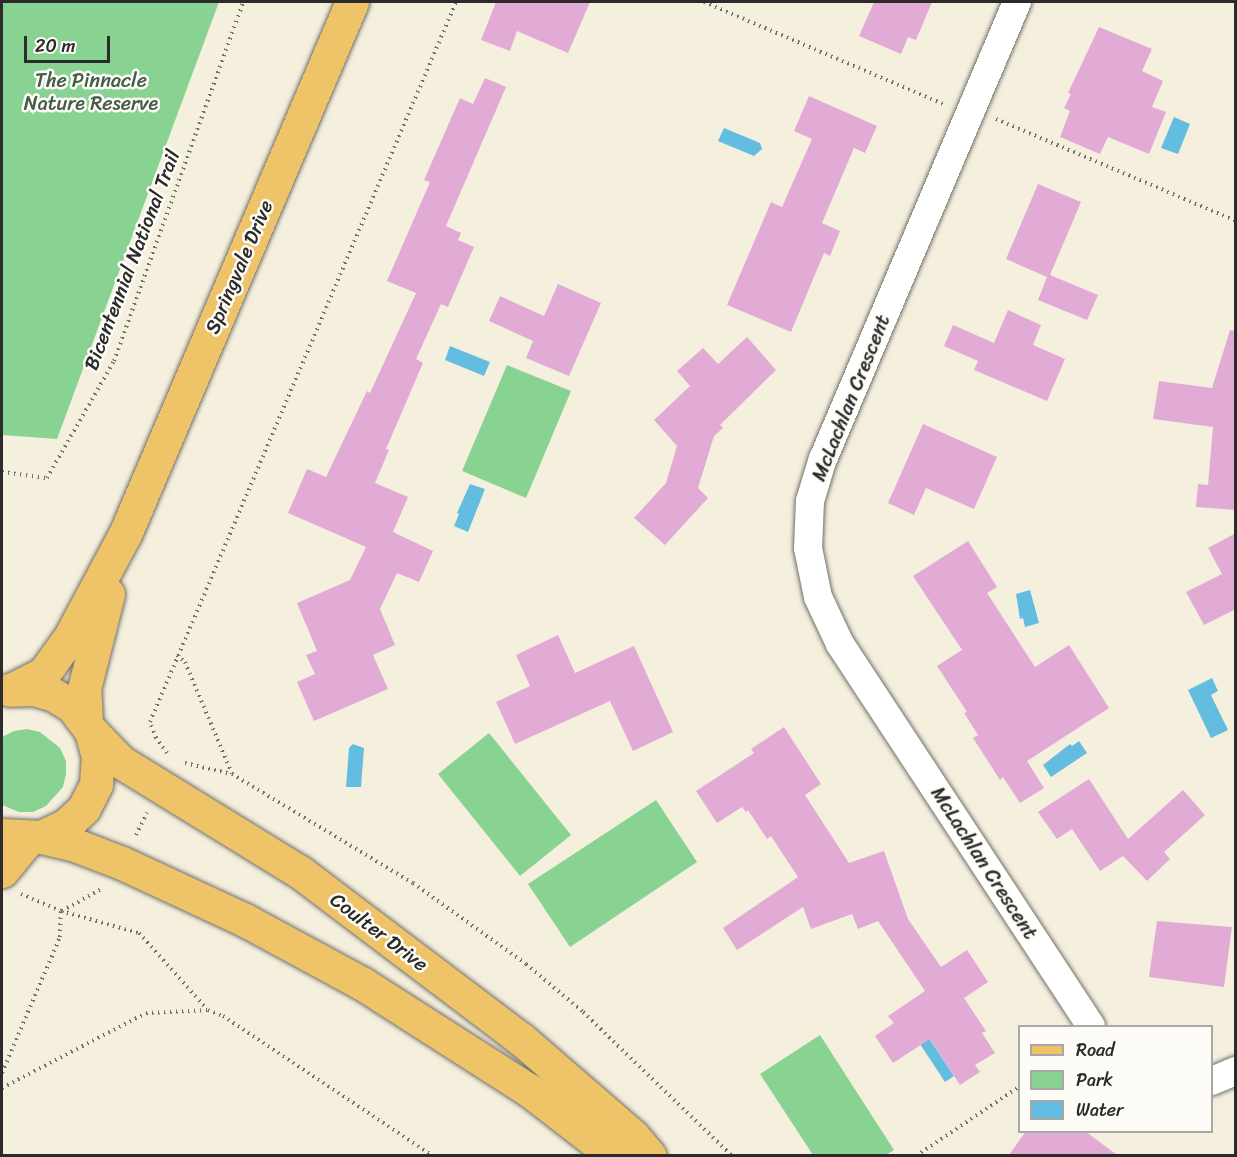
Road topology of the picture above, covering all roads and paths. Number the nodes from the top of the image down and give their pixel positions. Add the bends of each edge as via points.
1 (243, 2) edge
2 (352, 2) edge
3 (456, 2) edge
4 (704, 2) edge
5 (1017, 2) edge
6 (971, 111) junction
7 (1236, 221) edge
8 (2, 472) edge
9 (126, 532) junction
10 (177, 656) junction
11 (6, 691) edge
12 (89, 727) junction
13 (166, 773) junction
14 (231, 774) junction
15 (24, 837) edge
16 (122, 863) junction
17 (6, 880) edge
18 (61, 911) junction
19 (207, 1010) junction
20 (1090, 1025) edge
21 (1236, 1071) edge
22 (2, 1073) edge
23 (1213, 1081) edge
24 (1018, 1087) edge
25 (2, 1088) edge
26 (433, 1155) edge
27 (614, 1155) edge
28 (650, 1155) edge
29 (732, 1155) edge
30 (916, 1155) edge

1 - 8 path, Bicentennial National Trail via 114,361 47,478
2 - 9 main road, Springvale Drive
3 - 10 path
4 - 6 path via 954,108
5 - 6 street, McLachlan Crescent
6 - 7 path
6 - 20 street, McLachlan Crescent via 823,458 810,501 808,548 818,597 840,644
9 - 11 main road, Springvale Drive via 70,637 44,673
9 - 12 main road, Springvale Drive via 84,689
10 - 13 path via 150,722
10 - 14 path via 185,662
11 - 12 main road, Coulter Drive via 34,689 54,695 72,706
12 - 13 main road, Coulter Drive via 122,762
12 - 15 main road, Springvale Drive via 98,757 96,783 84,808 65,826
13 - 14 path
13 - 16 path
13 - 28 main road, Coulter Drive via 521,1040
14 - 29 path via 413,883 526,964 584,1012
15 - 16 main road via 75,845
15 - 17 main road
16 - 18 path via 112,883
16 - 27 main road via 245,920 363,984 529,1090
17 - 18 path
18 - 19 path via 139,933
18 - 22 path via 60,937
19 - 25 path via 146,1013
19 - 26 path via 223,1016
21 - 23 street
24 - 30 path

